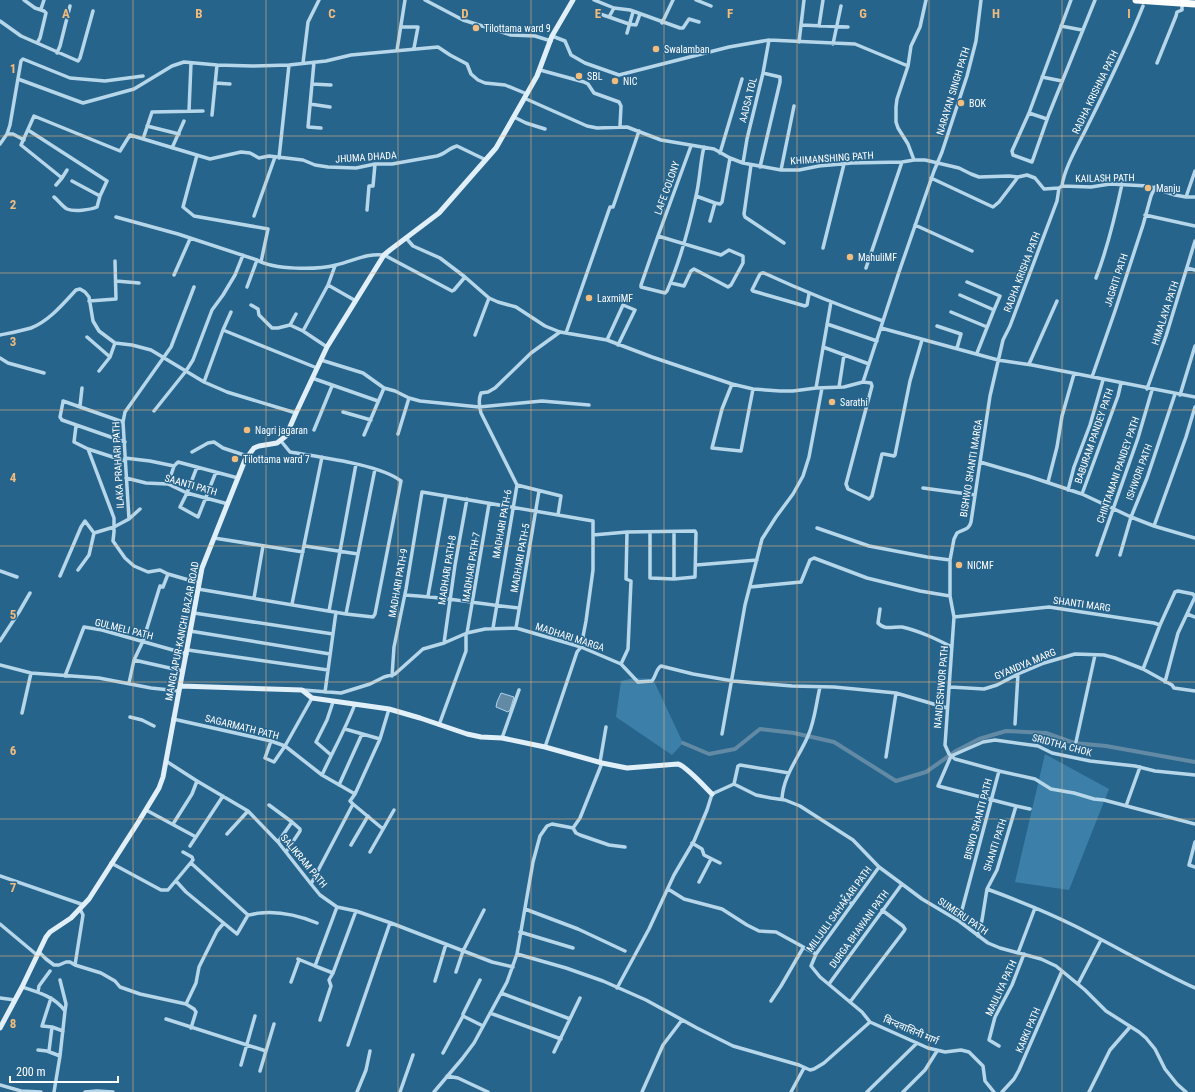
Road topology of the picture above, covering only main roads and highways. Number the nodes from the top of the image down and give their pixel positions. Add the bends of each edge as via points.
1 (1136, 0) edge
2 (1182, 2) edge
3 (1195, 4) edge

1 - 2 highway
2 - 3 highway

